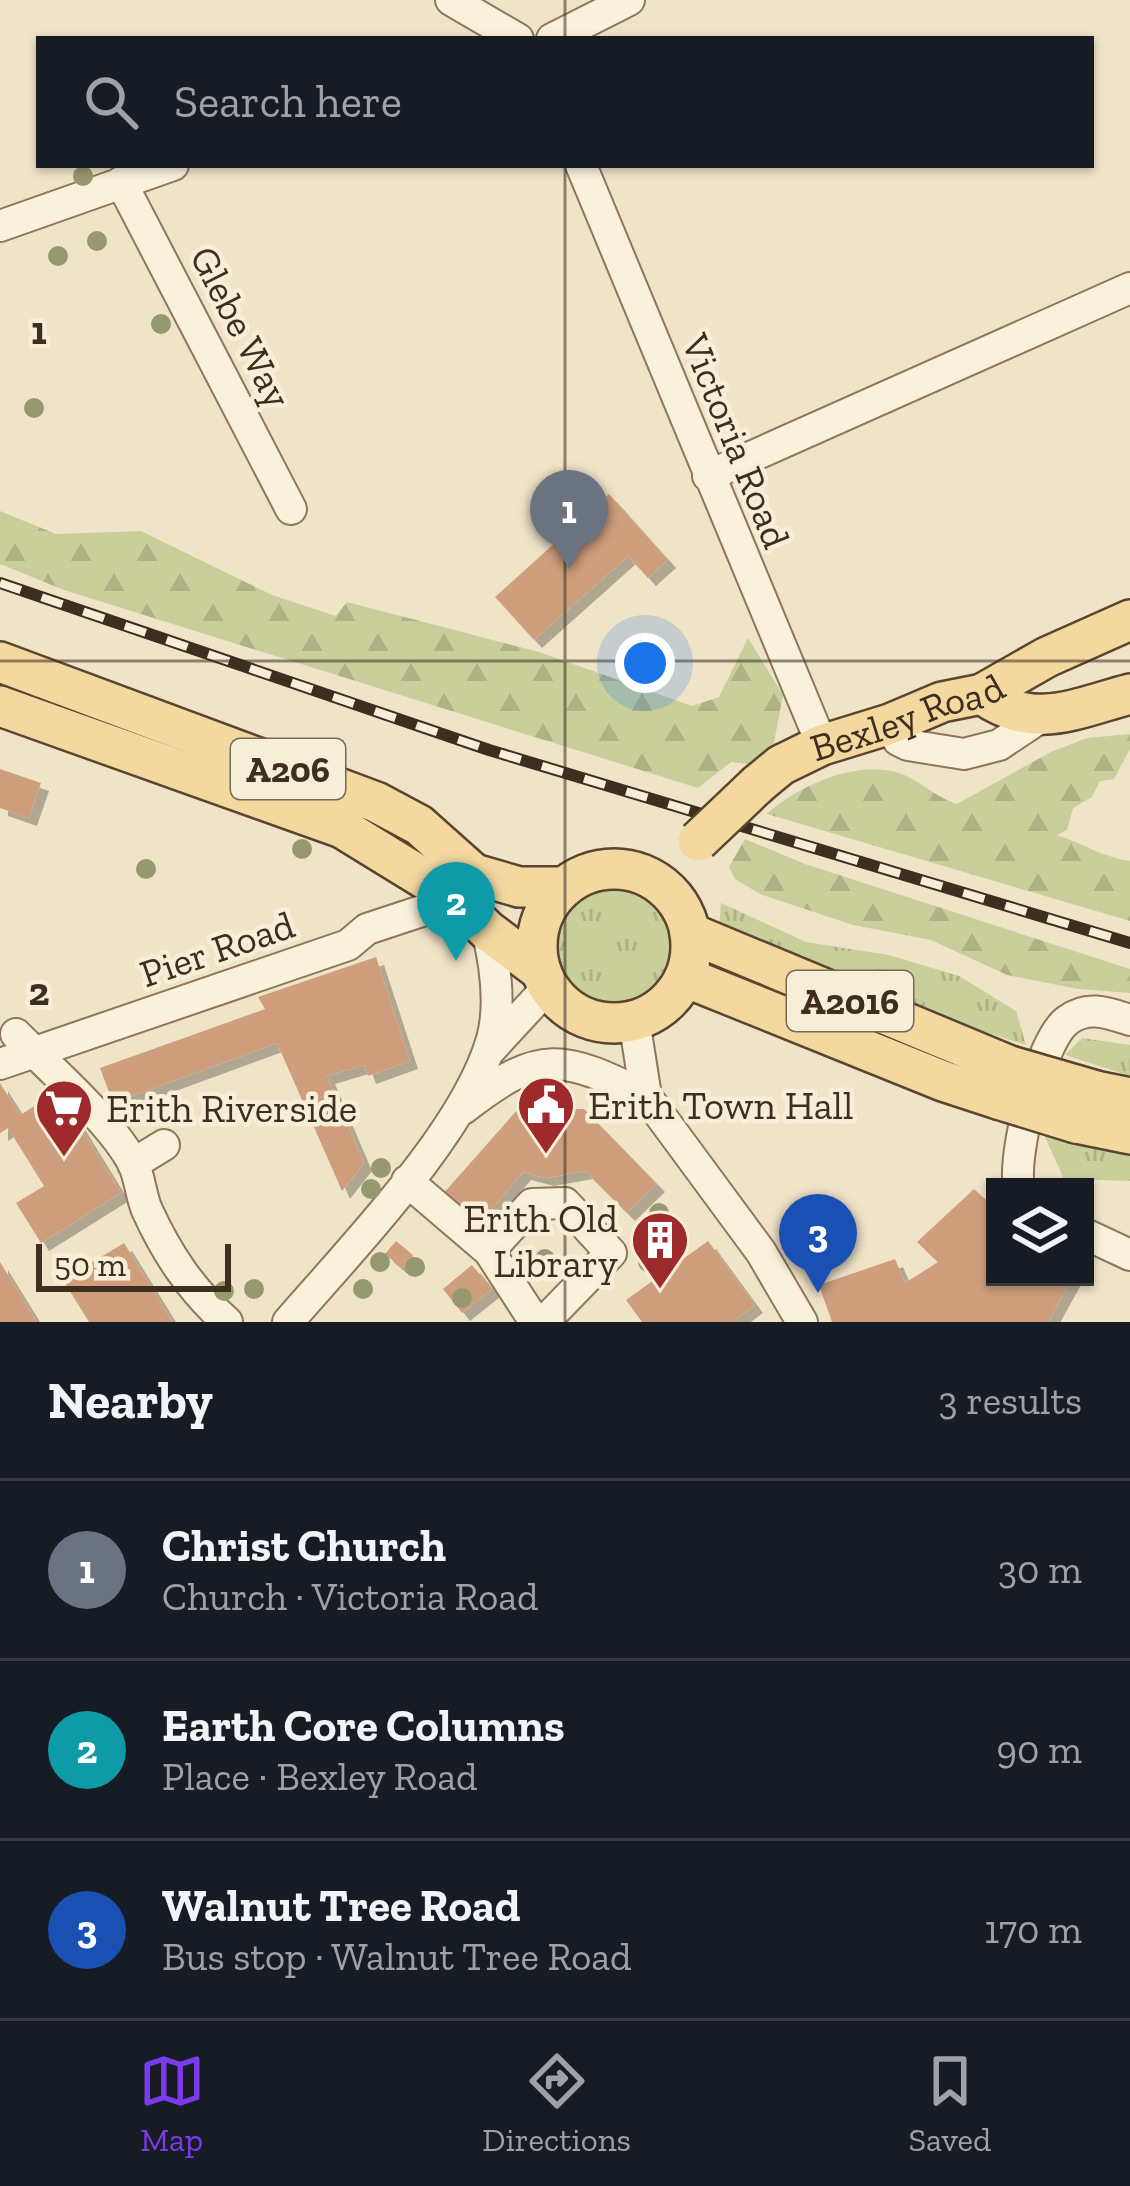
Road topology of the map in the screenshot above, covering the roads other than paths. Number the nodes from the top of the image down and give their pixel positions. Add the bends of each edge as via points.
1 (452, 0) edge
2 (624, 1) edge
3 (513, 36) edge
4 (558, 36) edge
5 (164, 168) edge
6 (582, 168) edge
7 (121, 182) junction
8 (0, 226) edge
9 (1130, 287) edge
10 (708, 476) junction
11 (291, 509) dead end
12 (1130, 620) edge
13 (0, 662) edge
14 (982, 694) junction
15 (1130, 694) edge
16 (0, 706) edge
17 (1041, 717) junction
18 (890, 724) junction
19 (822, 745) junction
20 (698, 841) junction
21 (639, 872) junction
22 (564, 887) junction
23 (455, 900) junction
24 (684, 918) junction
25 (487, 930) junction
26 (685, 977) junction
27 (544, 979) junction
28 (634, 1020) junction
29 (1130, 1020) edge
30 (25, 1044) junction
31 (486, 1055) junction
32 (0, 1064) edge
33 (1004, 1082) junction
34 (646, 1096) junction
35 (1101, 1104) edge
36 (456, 1115) junction
37 (1130, 1133) edge
38 (164, 1145) dead end
39 (133, 1164) junction
40 (1016, 1178) edge
41 (407, 1181) junction
42 (1094, 1238) edge
43 (489, 1251) junction
44 (1130, 1255) edge
45 (227, 1322) edge
46 (288, 1322) edge
47 (540, 1322) edge
48 (802, 1322) edge

1 - 3 street
2 - 4 street
5 - 7 street
6 - 10 street, Victoria Road
7 - 8 street
7 - 11 street, Glebe Way
9 - 10 street
10 - 19 street, Victoria Road
12 - 14 main road, Bexley Road
13 - 22 main road, A206 via 376,802 419,825 474,874 519,887
14 - 17 main road via 1013,713
14 - 18 main road, Bexley Road
15 - 17 main road
16 - 23 main road, A206 via 342,828
17 - 18 street via 999,745 964,754 908,745
18 - 19 main road, Bexley Road
19 - 20 main road, Bexley Road, bridge via 782,765
20 - 21 main road, Bexley Road
20 - 24 main road, Bexley Road
21 - 22 main road via 587,873
21 - 24 main road via 661,884
22 - 27 main road via 538,934
23 - 25 main road, A206
23 - 30 street, Pier Road via 367,929 348,945
24 - 26 main road
24 - 33 main road, A2016
25 - 27 main road, A206
25 - 31 street via 496,1012
26 - 28 main road via 673,996
26 - 33 main road, A2016 via 943,1081
27 - 28 main road via 571,1010 602,1022
27 - 31 street
28 - 34 street
29 - 40 street via 1088,1010 1052,1036
30 - 32 street, Pier Road
30 - 39 street
31 - 36 street
33 - 35 main road, A2016, bridge
34 - 36 street via 563,1062 501,1079
34 - 48 street via 761,1252
35 - 37 main road, A2016
36 - 41 street
38 - 39 street
39 - 45 street via 174,1261
41 - 43 street
41 - 46 street
42 - 44 street
43 - 47 street
43 - 47 street via 532,1204 565,1203 611,1253

